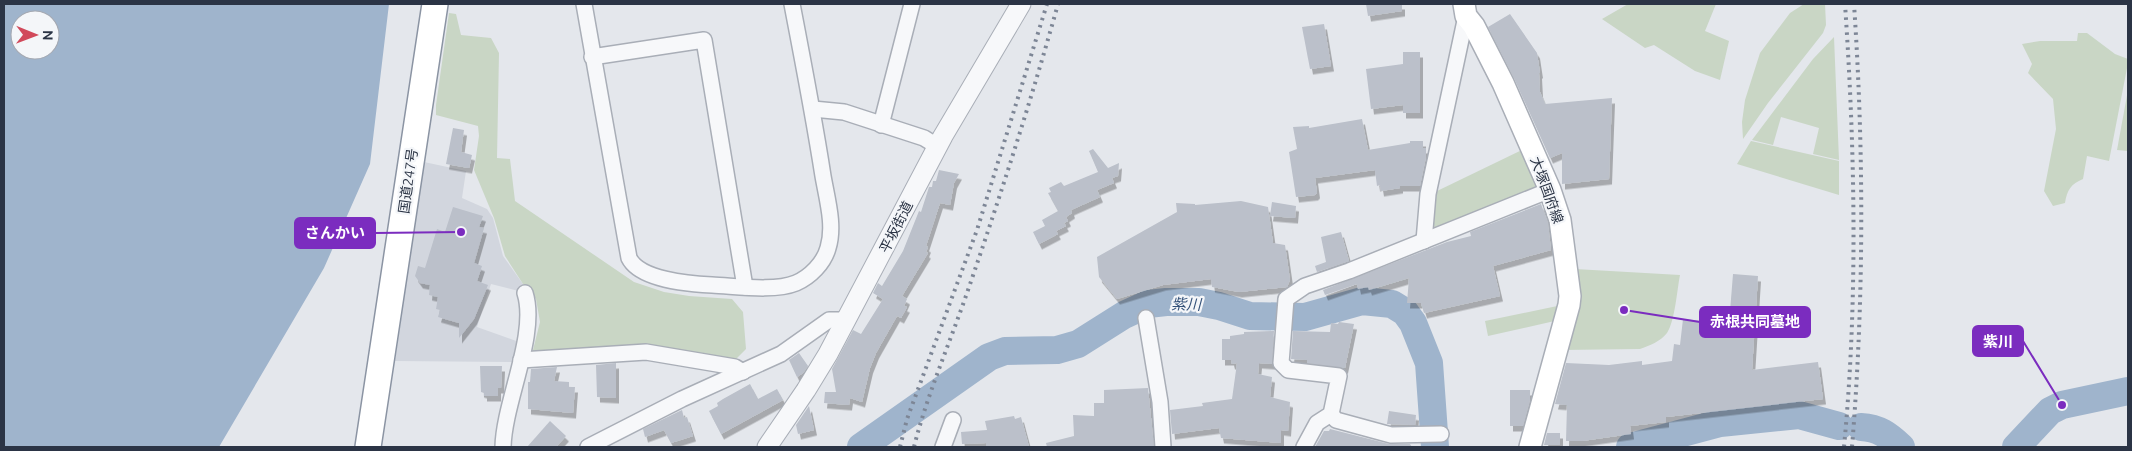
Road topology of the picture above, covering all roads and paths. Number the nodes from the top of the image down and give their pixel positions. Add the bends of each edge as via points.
1 (418, 4) edge
2 (435, 4) edge
3 (584, 4) edge
4 (792, 4) edge
5 (912, 4) edge
6 (1021, 4) edge
7 (1465, 10) edge
8 (592, 57) junction
9 (813, 109) junction
10 (881, 125) junction
11 (937, 146) junction
12 (1550, 190) junction
13 (1424, 241) junction
14 (745, 287) junction
15 (525, 293) dead end
16 (1146, 318) dead end
17 (846, 320) junction
18 (521, 360) junction
19 (743, 372) junction
20 (1330, 414) junction
21 (953, 420) dead end
22 (1441, 434) dead end
23 (351, 447) edge
24 (368, 447) edge
25 (503, 447) edge
26 (588, 447) edge
27 (767, 447) edge
28 (942, 447) edge
29 (1163, 447) edge
30 (1304, 447) edge
31 (1530, 447) edge

1 - 23 highway, 国道247号
2 - 24 highway, 国道247号
3 - 8 street
4 - 9 street
5 - 10 street
6 - 11 street, 平坂街道
7 - 12 main road, 大塚国府線 via 1503,83
7 - 13 street via 1428,194
8 - 14 street via 632,264 644,272 678,282
8 - 14 street via 704,40
9 - 10 street via 844,112
9 - 14 street via 830,218 829,247 818,267 796,283 781,287
10 - 11 street via 924,138
11 - 17 street, 平坂街道
12 - 13 street
12 - 31 main road, 大塚国府線 via 1560,220 1570,296
13 - 20 street via 1305,286 1286,299 1281,363 1288,370 1339,376
15 - 18 street via 528,318
16 - 29 street via 1160,402
17 - 19 street via 829,320 781,354
17 - 27 street, 平坂街道 via 806,390
18 - 19 street via 646,352 735,367
18 - 25 street
19 - 26 street
20 - 22 street via 1336,420 1375,432
20 - 30 street via 1317,423
21 - 28 street

